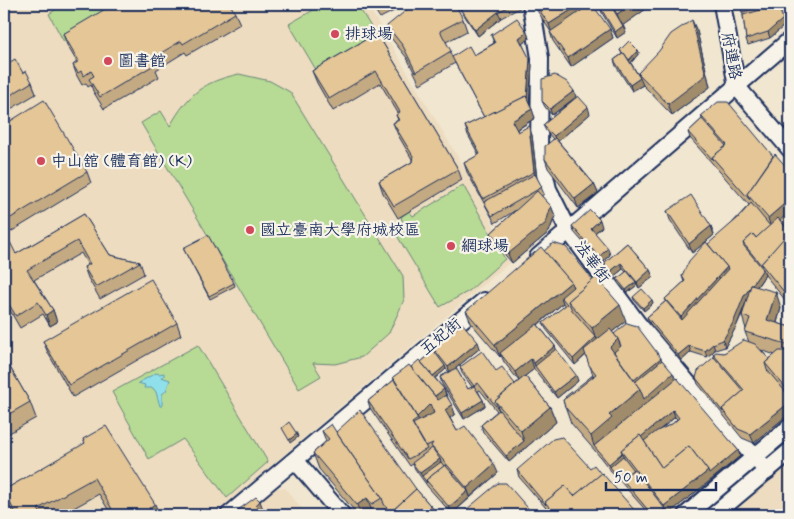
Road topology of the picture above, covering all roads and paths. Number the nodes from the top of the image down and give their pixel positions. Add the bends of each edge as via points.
1 (531, 4) edge
2 (722, 4) edge
3 (790, 40) edge
4 (737, 87) junction
5 (790, 149) edge
6 (570, 231) junction
7 (523, 269) edge
8 (492, 294) edge
9 (790, 427) edge
10 (790, 451) edge
11 (755, 458) junction
12 (295, 460) junction
13 (767, 471) junction
14 (229, 515) edge
15 (342, 515) edge
16 (686, 515) edge
17 (714, 515) edge

1 - 6 street, 法華街 via 540,58 539,150 548,189
2 - 4 street, 府連路
3 - 4 street
4 - 5 street, 府連路
4 - 6 street
6 - 7 street
6 - 11 street, 法華街 via 638,324
8 - 12 street, 五妃街
9 - 11 street
10 - 13 street
11 - 13 street, 法華街
11 - 16 street
12 - 14 street, 五妃街
12 - 15 street
13 - 17 street

